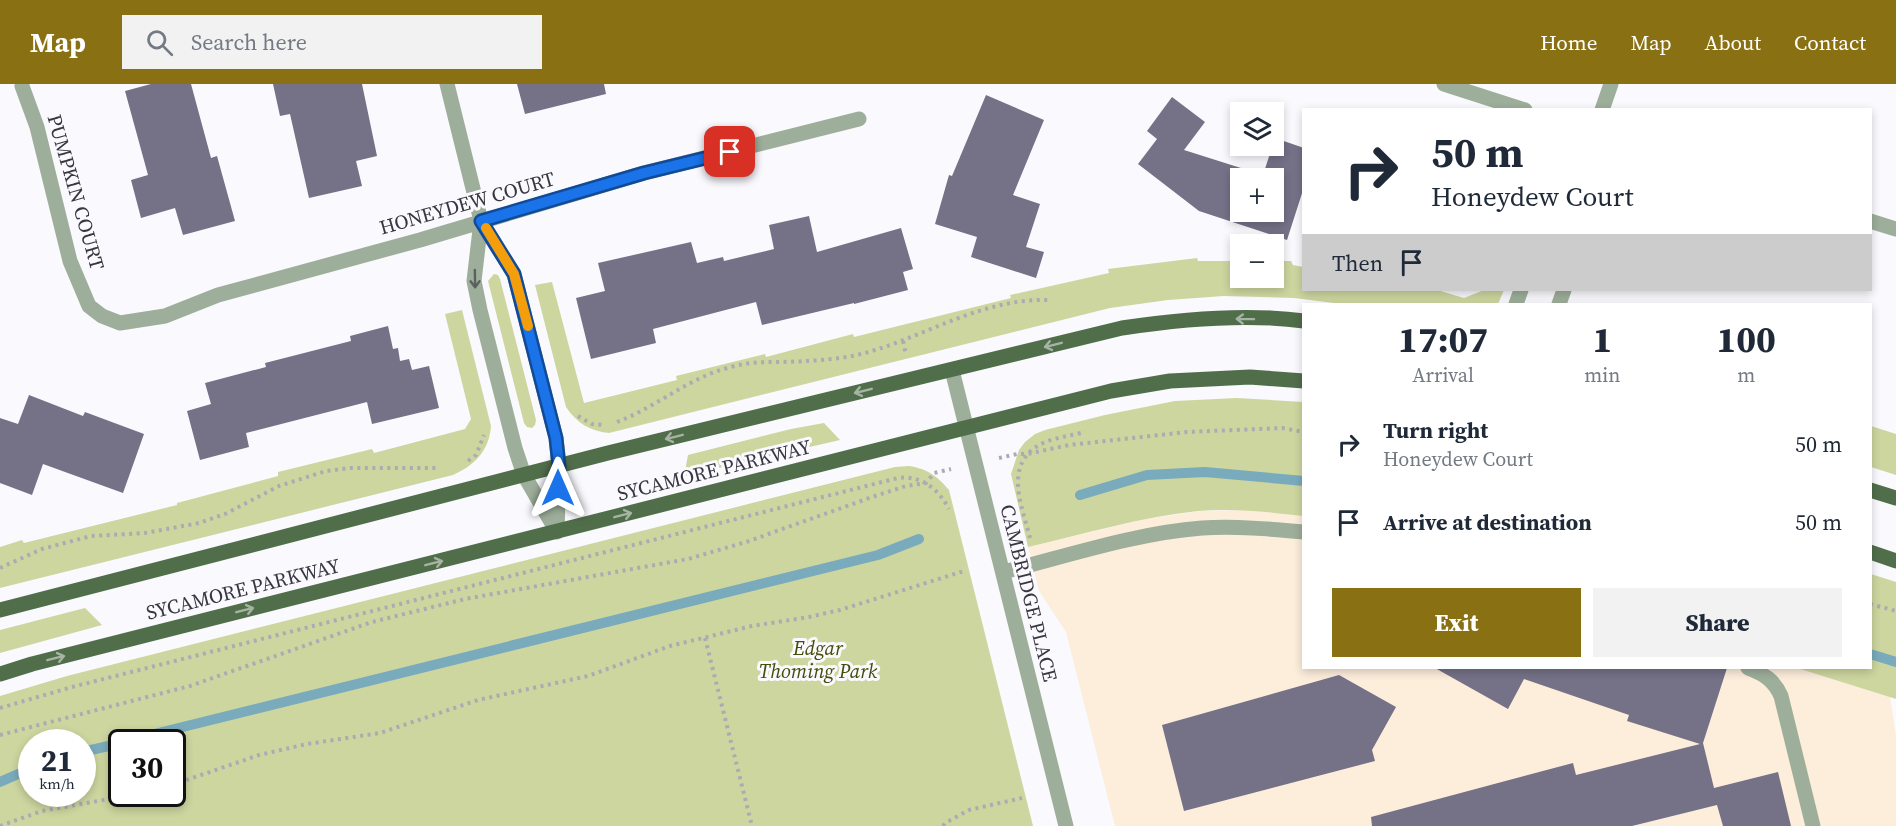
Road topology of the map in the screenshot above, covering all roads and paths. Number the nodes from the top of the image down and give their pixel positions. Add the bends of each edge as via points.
1 (447, 84) edge
2 (1444, 84) edge
3 (1611, 84) edge
4 (22, 86) dead end
5 (1519, 108) edge
6 (1603, 108) edge
7 (859, 119) dead end
8 (481, 221) junction
9 (1872, 222) edge
10 (1896, 229) edge
11 (1049, 300) dead end
12 (92, 308) joint
13 (1302, 321) edge
14 (903, 341) junction
15 (907, 359) dead end
16 (952, 370) junction
17 (1302, 381) edge
18 (574, 411) dead end
19 (967, 428) junction
20 (485, 429) dead end
21 (1085, 432) dead end
22 (1302, 432) edge
23 (1017, 454) dead end
24 (1027, 454) junction
25 (461, 465) dead end
26 (559, 466) junction
27 (440, 468) dead end
28 (934, 473) dead end
29 (524, 475) junction
30 (926, 483) junction
31 (1872, 491) edge
32 (1896, 498) edge
33 (949, 509) dead end
34 (557, 532) junction
35 (1302, 532) edge
36 (1030, 538) dead end
37 (1872, 553) edge
38 (1896, 561) edge
39 (0, 568) edge
40 (964, 571) dead end
41 (1003, 572) junction
42 (1872, 605) edge
43 (0, 610) edge
44 (1896, 611) edge
45 (705, 638) junction
46 (1750, 669) edge
47 (0, 674) edge
48 (0, 708) edge
49 (0, 735) edge
50 (186, 779) edge
51 (1022, 798) dead end
52 (108, 799) edge
53 (0, 826) edge
54 (752, 826) edge
55 (943, 826) edge
56 (1066, 826) edge
57 (1813, 826) edge

1 - 8 street
2 - 5 street
3 - 6 street
4 - 12 street, PUMPKIN COURT via 70,261
7 - 8 street, HONEYDEW COURT via 644,173
8 - 12 street, HONEYDEW COURT via 218,295 165,316 120,323
8 - 26 street via 514,274 556,438
8 -> 29 street via 474,281
9 - 10 street
11 - 14 path via 1011,302
13 -> 16 main road, SYCAMORE PARKWAY via 1223,318 1162,322 1122,328
14 - 15 path
14 - 18 path via 848,356 755,362 714,371 623,419 600,426 591,427
16 - 19 street, CAMBRIDGE PLACE
16 -> 26 main road, SYCAMORE PARKWAY
17 - 19 main road, SYCAMORE PARKWAY via 1250,376 1170,381 1111,391
34 -> 19 main road, SYCAMORE PARKWAY
19 - 41 street, CAMBRIDGE PLACE
20 - 25 path via 477,456
21 - 24 path via 1043,444
22 - 24 path via 1282,428 1187,432 1069,445
23 - 24 path
24 - 36 path via 1017,485
26 - 29 main road, SYCAMORE PARKWAY
26 - 34 street
27 - 39 path via 326,471 279,486 199,523 91,536 42,549
28 - 30 path
29 - 34 street
29 - 43 main road, SYCAMORE PARKWAY
30 - 33 path
30 - 48 path via 916,478 898,478
30 - 49 path via 906,486 688,559 420,609 353,628 190,686
31 - 32 main road
47 -> 34 main road, SYCAMORE PARKWAY
35 - 41 street via 1201,528 1146,536
37 - 38 main road
40 - 45 path via 840,610
41 - 56 street, CAMBRIDGE PLACE
42 - 44 path
45 - 50 path via 670,646 588,676 478,700 380,734 259,755
45 - 54 path
46 - 57 street via 1769,678 1781,696
51 - 55 path via 969,810
52 - 53 path via 42,811

